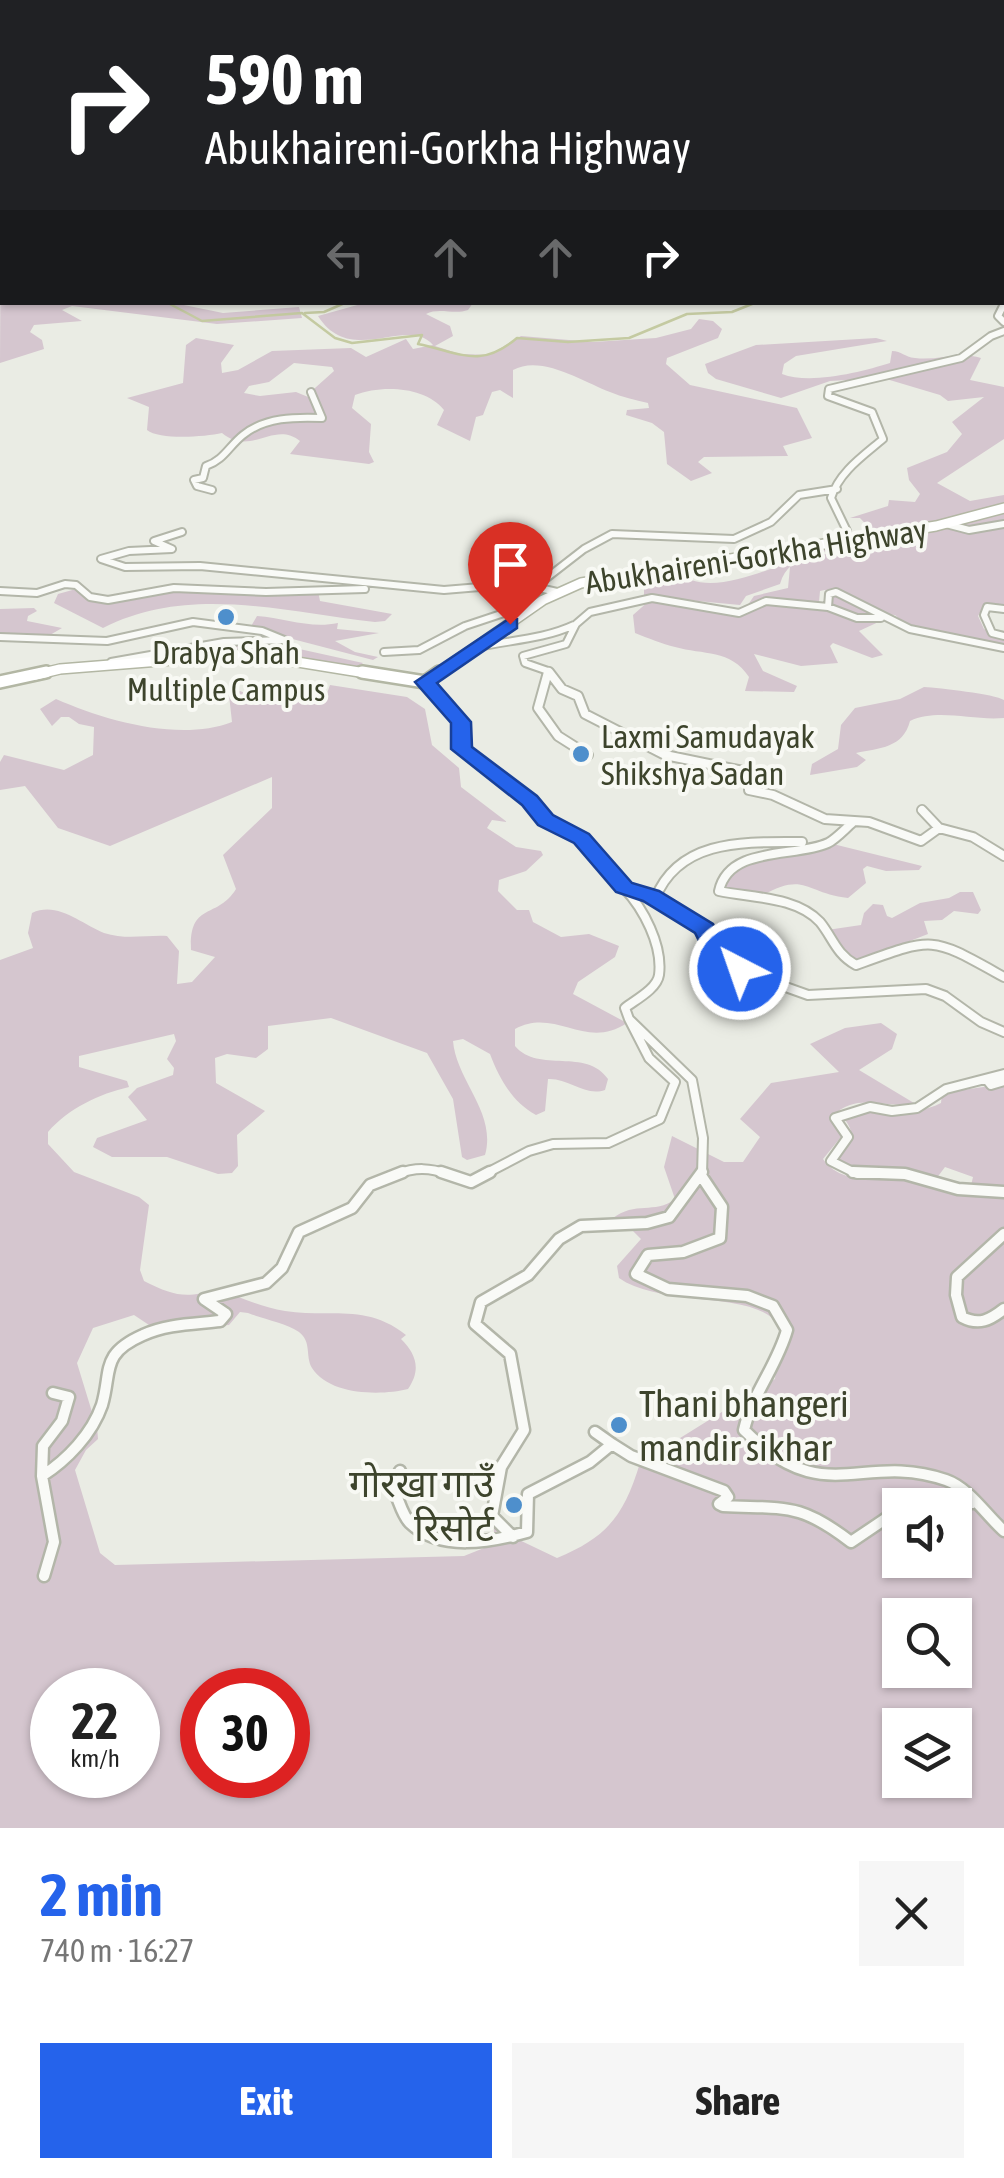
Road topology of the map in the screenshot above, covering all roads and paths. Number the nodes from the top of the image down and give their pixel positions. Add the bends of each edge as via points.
1 (1004, 331) edge
2 (311, 392) dead end
3 (837, 489) junction
4 (212, 490) dead end
5 (1004, 508) edge
6 (946, 524) junction
7 (1004, 524) edge
8 (182, 532) dead end
9 (820, 545) junction
10 (385, 587) junction
11 (535, 587) junction
12 (0, 591) edge
13 (557, 592) junction
14 (828, 606) junction
15 (1004, 609) edge
16 (884, 618) junction
17 (576, 624) junction
18 (1004, 636) edge
19 (0, 637) edge
20 (478, 647) junction
21 (1004, 648) edge
22 (384, 652) dead end
23 (102, 664) junction
24 (548, 671) junction
25 (0, 682) edge
26 (425, 682) junction
27 (588, 756) dead end
28 (922, 810) dead end
29 (852, 822) junction
30 (939, 828) junction
31 (828, 844) junction
32 (1004, 856) edge
33 (624, 888) junction
34 (654, 898) junction
35 (1004, 978) edge
36 (629, 1019) junction
37 (1004, 1032) edge
38 (1004, 1078) edge
39 (702, 1177) junction
40 (1004, 1192) edge
41 (1004, 1234) edge
42 (1004, 1309) edge
43 (52, 1393) dead end
44 (595, 1432) dead end
45 (612, 1444) junction
46 (400, 1470) dead end
47 (42, 1476) junction
48 (973, 1503) joint
49 (882, 1521) edge
50 (1004, 1531) edge
51 (512, 1537) junction
52 (44, 1576) dead end

1 - 3 street via 980,340 961,358 828,389 835,400 872,412 883,439 846,470
2 - 4 street via 322,418 260,424 194,480
3 - 9 street via 831,498 847,531
3 - 11 street via 799,495 749,537 699,541 611,534
5 - 6 main road, Abukhaireni-Gorkha Highway
6 - 7 street via 970,530
6 - 9 main road, Abukhaireni-Gorkha Highway
8 - 10 street via 154,541 172,549 101,559 126,567 200,566
9 - 13 main road, Abukhaireni-Gorkha Highway via 594,579
10 - 11 street
10 - 12 street via 174,588 108,600 76,585
11 - 13 street
11 - 22 street via 504,613 418,650
13 - 20 main road, Abukhaireni-Gorkha Highway
14 - 16 street via 858,618
14 - 16 street via 836,592
14 - 17 street via 766,601 739,613 652,598 601,607
15 - 18 street via 987,607 984,615 992,633
16 - 21 street via 930,636
17 - 20 street via 549,637
17 - 24 street via 566,644 523,656
19 - 23 street via 107,641 193,622 284,640 224,642
20 - 26 main road, Abukhaireni-Gorkha Highway
23 - 25 main road
23 - 26 main road via 266,655
24 - 27 street via 538,708 544,721
24 - 29 street via 578,696 585,714 634,742 665,756 736,768 749,776 749,790 825,819
26 - 33 street via 461,722 461,749 546,820 582,838
28 - 30 street
29 - 30 street via 921,841
29 - 31 street
30 - 32 street via 973,837
31 - 34 street via 764,841 691,857 671,868
31 - 35 street via 750,858 719,891 775,901 819,920 837,952 856,965 920,942 946,945
33 - 34 street
33 - 36 street via 651,927 659,975 624,1008
34 - 37 street via 709,933 724,965 777,986 820,995 926,989
36 - 39 street via 692,1080 706,1157
36 - 47 street via 649,1058 676,1082 660,1119 608,1143 553,1144 471,1182 411,1169 370,1185 352,1208 298,1232 272,1281 204,1299 226,1314 220,1322 172,1326 127,1343 112,1360 104,1401 88,1430
38 - 40 street via 946,1089 918,1108 870,1107 835,1118 848,1138 831,1161 856,1174 905,1174
39 - 48 street via 722,1207 720,1238 683,1252 648,1254 636,1274 668,1289 747,1296 774,1306 787,1330 781,1358 750,1401 744,1430 752,1440 800,1474 850,1479 906,1472 950,1481
39 - 51 street via 668,1217 581,1226 559,1239 544,1262 481,1302 475,1313 474,1324 510,1354 521,1403 524,1430 500,1467 492,1516
41 - 42 street via 957,1276 956,1286 962,1316 972,1323
43 - 47 street via 68,1397 62,1421 43,1446
44 - 45 street
45 - 49 street via 724,1490 723,1506 802,1510 851,1542
45 - 51 street via 528,1494 527,1532
46 - 51 street via 392,1486 407,1521 437,1539
47 - 52 street via 54,1542
48 - 50 street

